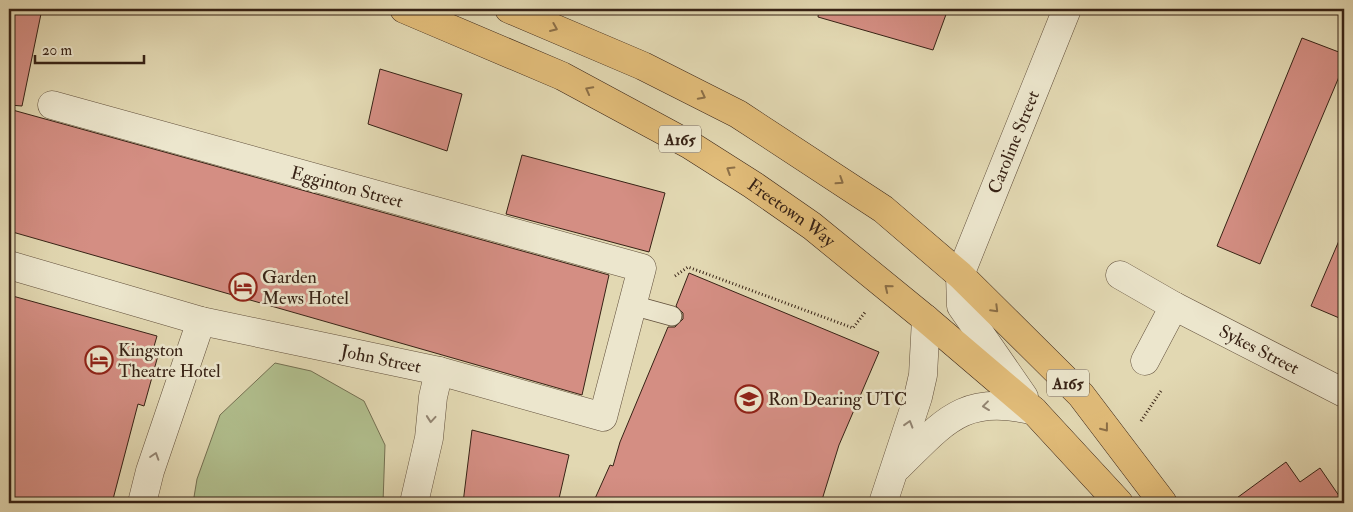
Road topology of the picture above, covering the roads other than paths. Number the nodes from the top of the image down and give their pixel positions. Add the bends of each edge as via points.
1 (404, 9) edge
2 (509, 9) edge
3 (1067, 9) edge
4 (52, 105) dead end
5 (9, 265) edge
6 (642, 268) joint
7 (960, 275) junction
8 (1120, 275) dead end
9 (632, 305) junction
10 (1174, 306) junction
11 (668, 314) road end
12 (926, 319) junction
13 (201, 321) junction
14 (1145, 361) dead end
15 (439, 371) junction
16 (1344, 393) edge
17 (1034, 411) junction
18 (895, 470) junction
19 (142, 503) edge
20 (414, 503) edge
21 (883, 503) edge
22 (1119, 503) edge
23 (1163, 503) edge

12 -> 1 highway, Freetown Way / A165 via 812,226 690,145 562,76
2 -> 7 highway, A165 via 643,66 738,114 883,209
3 - 7 street, Caroline Street
4 - 6 street, Egginton Street
5 - 13 street, John Street
6 - 9 street, John Street
7 - 17 street via 961,306
7 -> 23 highway, A165 via 1081,395
8 - 10 street, Sykes Street
9 - 11 lane
9 - 15 street, John Street via 603,417
10 - 14 street
10 - 16 street, Sykes Street
12 - 17 highway, Freetown Way / A165
18 -> 12 street via 923,375
13 - 15 street, John Street
19 -> 13 street
15 -> 20 street via 429,438
17 -> 18 street via 1010,405 983,405 959,413 939,426
17 - 22 highway, Freetown Way / A165
18 - 21 street

